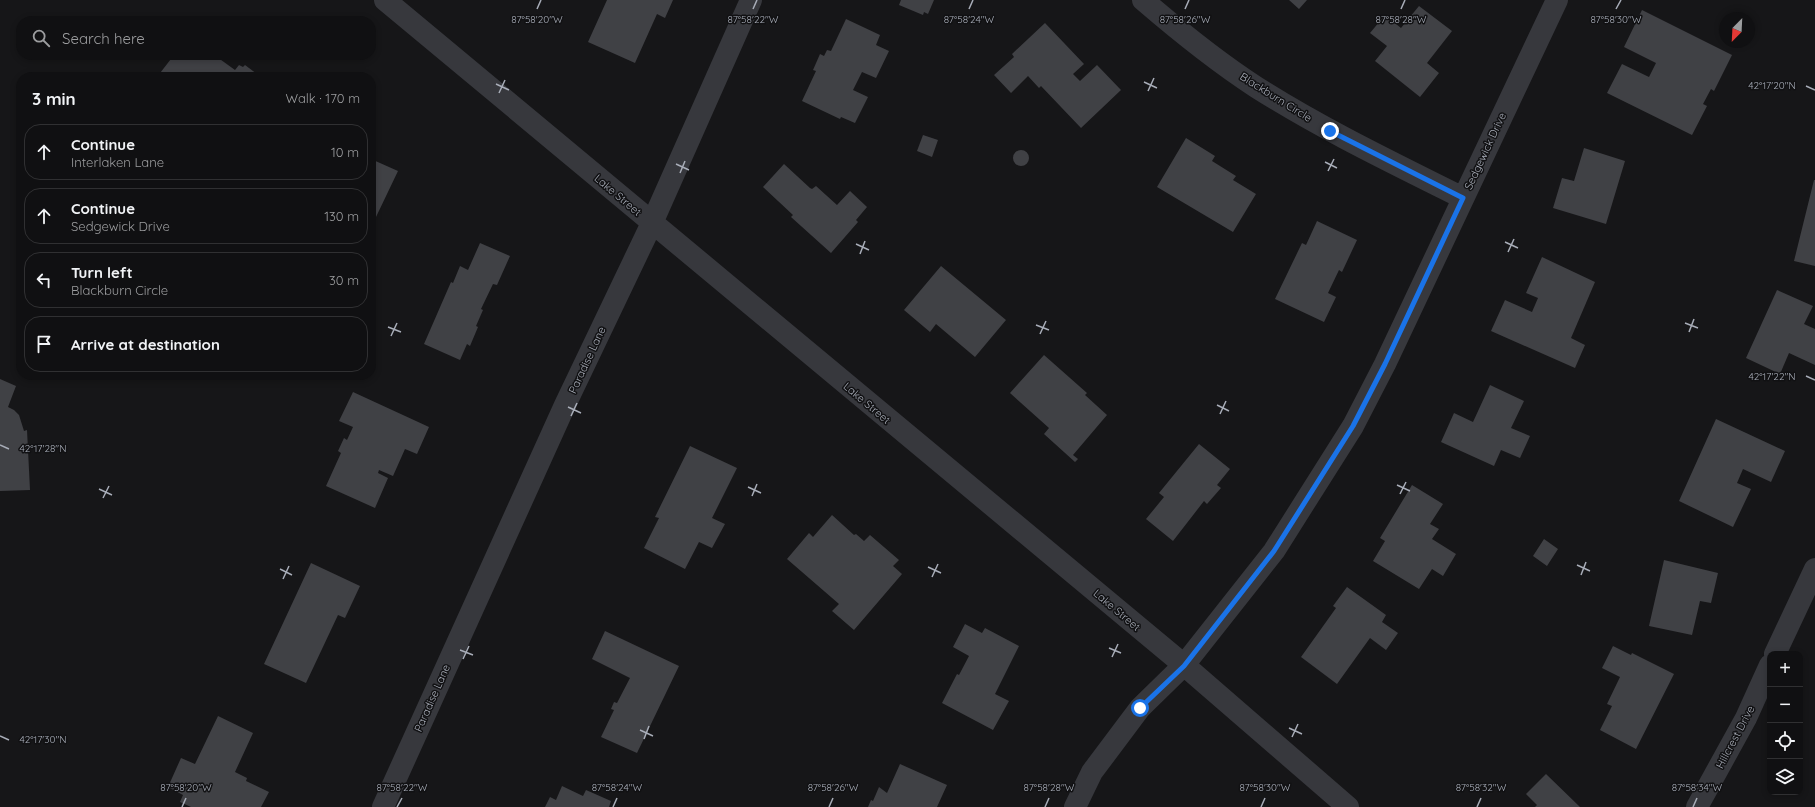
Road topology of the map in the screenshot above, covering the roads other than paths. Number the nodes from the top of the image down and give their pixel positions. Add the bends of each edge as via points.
1 (385, 0) edge
2 (751, 0) edge
3 (1143, 0) edge
4 (1557, 0) edge
5 (1463, 198) junction
6 (652, 223) junction
7 (1812, 581) edge
8 (1777, 651) edge
9 (1184, 666) junction
10 (1767, 672) edge
11 (383, 807) edge
12 (1076, 807) edge
13 (1348, 807) edge
14 (1697, 807) edge

1 - 6 street, Lake Street
2 - 6 street, Paradise Lane
3 - 5 street, Blackburn Circle via 1187,37 1256,87 1330,131
4 - 5 street, Sedgewick Drive
5 - 9 street, Sedgewick Drive via 1353,426 1274,551
6 - 9 street, Lake Street
6 - 11 street, Paradise Lane via 565,405
7 - 8 street
9 - 12 street, Sedgewick Drive via 1140,708 1092,772
9 - 13 street, Lake Street
10 - 14 street, Hillcrest Drive via 1746,718

